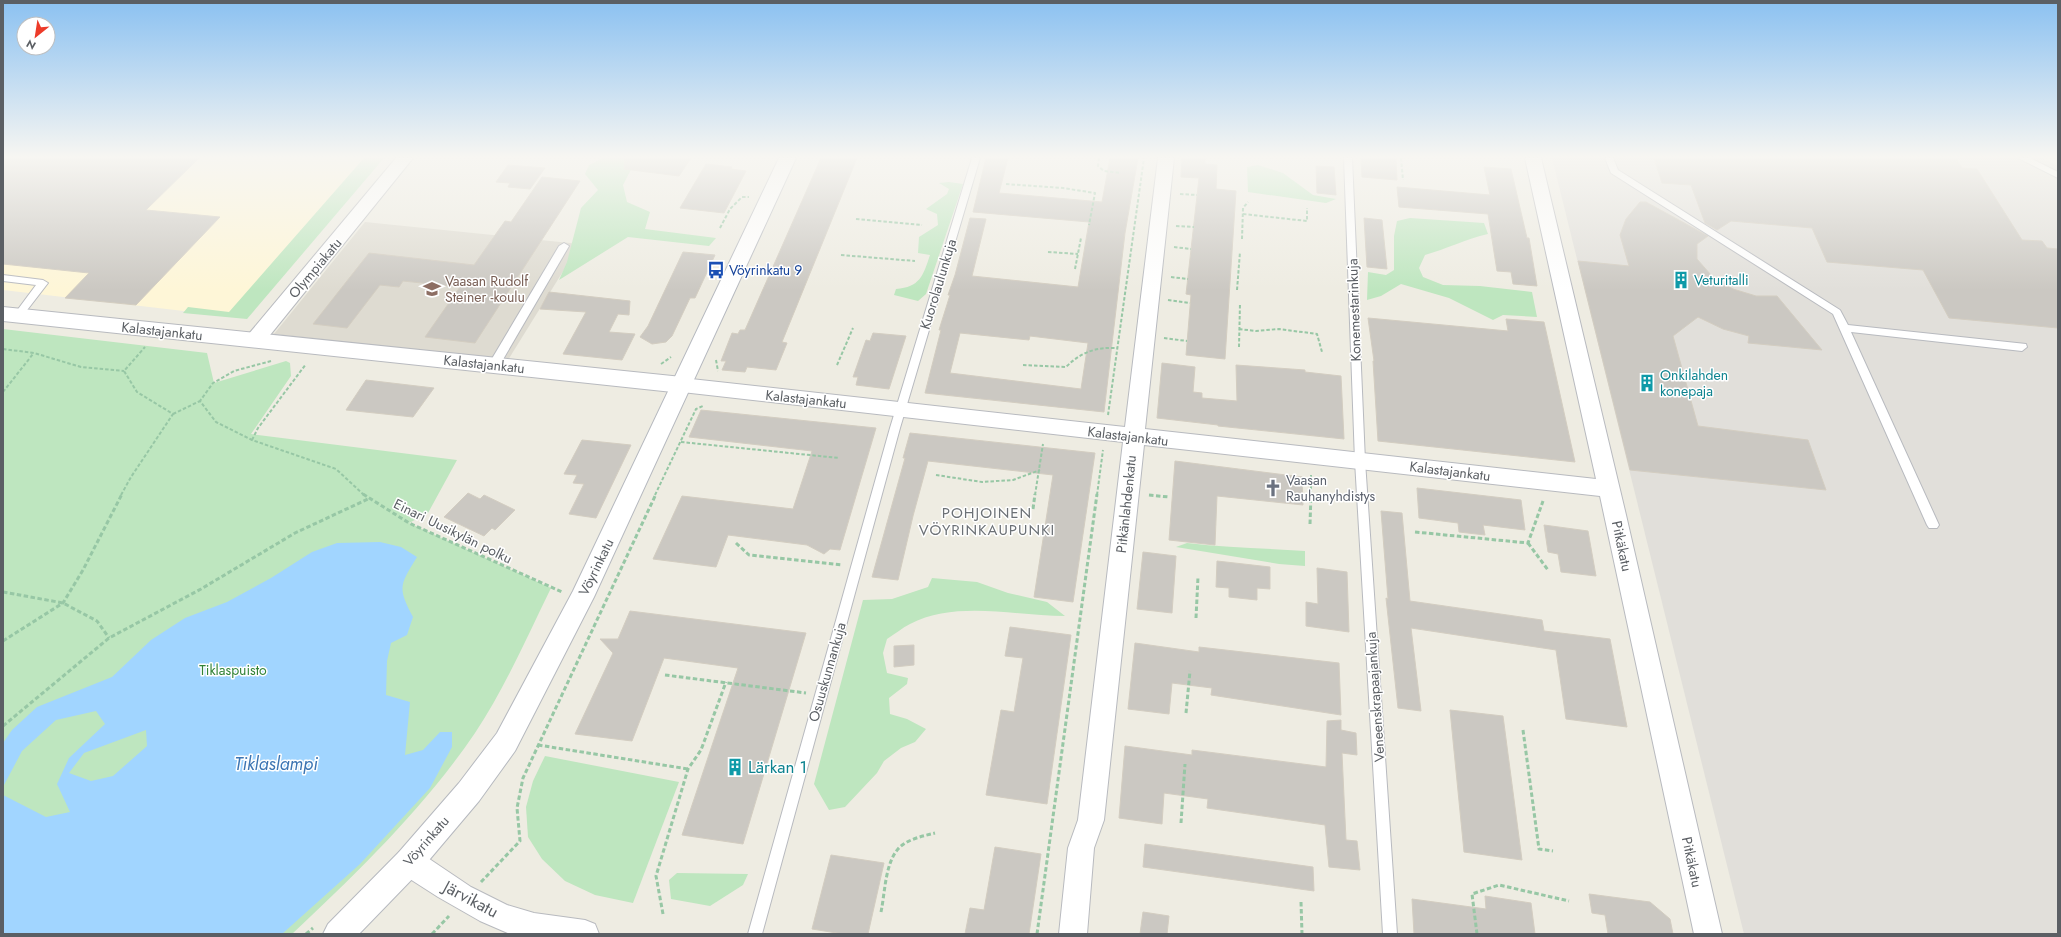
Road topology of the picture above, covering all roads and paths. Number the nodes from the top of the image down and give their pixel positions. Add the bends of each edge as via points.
1 (369, 202) edge
2 (737, 202) edge
3 (768, 202) edge
4 (963, 202) edge
5 (1093, 202) edge
6 (1138, 202) edge
7 (1161, 202) edge
8 (1248, 202) dead end
9 (1350, 202) edge
10 (1543, 202) edge
11 (1663, 202) edge
12 (1307, 208) dead end
13 (1243, 214) junction
14 (856, 219) dead end
15 (922, 225) dead end
16 (1089, 225) dead end
17 (1172, 226) dead end
18 (1194, 227) dead end
19 (720, 228) dead end
20 (1081, 238) dead end
21 (1242, 239) dead end
22 (564, 246) dead end
23 (1170, 246) dead end
24 (1191, 249) dead end
25 (1048, 252) dead end
26 (1240, 252) dead end
27 (1078, 254) junction
28 (841, 255) dead end
29 (916, 261) dead end
30 (1075, 269) dead end
31 (1166, 276) dead end
32 (3, 278) edge
33 (1188, 278) dead end
34 (1237, 290) dead end
35 (1164, 300) dead end
36 (1190, 302) dead end
37 (1240, 303) dead end
38 (11, 315) edge
39 (853, 328) dead end
40 (1844, 328) junction
41 (1239, 329) junction
42 (160, 330) junction
43 (1160, 338) dead end
44 (255, 340) junction
45 (1187, 341) dead end
46 (1239, 347) dead end
47 (2022, 347) dead end
48 (1117, 348) junction
49 (3, 350) edge
50 (1322, 352) dead end
51 (34, 353) junction
52 (276, 360) dead end
53 (716, 360) dead end
54 (307, 362) dead end
55 (494, 365) junction
56 (837, 365) dead end
57 (1023, 365) dead end
58 (124, 371) junction
59 (718, 374) dead end
60 (682, 385) junction
61 (3, 392) edge
62 (200, 401) junction
63 (703, 406) dead end
64 (900, 409) junction
65 (173, 414) junction
66 (1105, 433) junction
67 (1134, 436) junction
68 (252, 440) junction
69 (680, 442) junction
70 (1043, 444) dead end
71 (839, 458) dead end
72 (1360, 461) junction
73 (1040, 470) junction
74 (1311, 474) dead end
75 (936, 475) dead end
76 (1609, 489) junction
77 (1144, 494) dead end
78 (1169, 497) dead end
79 (368, 498) junction
80 (1543, 500) dead end
81 (1033, 509) dead end
82 (1310, 524) dead end
83 (1934, 526) dead end
84 (1415, 532) dead end
85 (736, 543) dead end
86 (1528, 543) junction
87 (856, 566) junction
88 (1548, 570) dead end
89 (1198, 577) dead end
90 (3, 592) edge
91 (558, 598) dead end
92 (63, 603) junction
93 (1196, 618) dead end
94 (109, 638) junction
95 (3, 641) edge
96 (1190, 670) dead end
97 (665, 675) dead end
98 (726, 682) junction
99 (820, 694) junction
100 (1186, 713) dead end
101 (3, 726) edge
102 (1522, 730) dead end
103 (538, 745) junction
104 (1185, 764) dead end
105 (688, 769) junction
106 (1181, 823) dead end
107 (935, 833) dead end
108 (1554, 851) dead end
109 (409, 862) junction
110 (487, 876) dead end
111 (1569, 901) dead end
112 (1301, 902) dead end
113 (881, 912) dead end
114 (663, 914) dead end
115 (444, 921) dead end
116 (338, 934) edge
117 (432, 934) edge
118 (585, 934) edge
119 (755, 934) edge
120 (1037, 934) edge
121 (1073, 934) edge
122 (1302, 934) edge
123 (1390, 934) edge
124 (1477, 934) edge
125 (1708, 934) edge

1 - 44 street, Olympiakatu
2 - 19 path via 730,209
3 - 60 main road, Vöyrinkatu
4 - 64 lane, Kuorolaulunkuja
5 - 16 path
6 - 48 path
7 - 67 street, Pitkänlahdenkatu
8 - 13 path via 1243,208
9 - 72 lane, Konemestarinkuja
10 - 76 street, Pitkäkatu
11 - 40 lane via 1837,312
12 - 13 path via 1306,220
13 - 21 path
14 - 15 path
17 - 18 path
20 - 27 path
22 - 55 lane
23 - 24 path
25 - 27 path
26 - 34 path
27 - 30 path
28 - 29 path
31 - 33 path
32 - 38 lane via 43,283
35 - 36 path
37 - 41 path
38 - 42 main road, Kalastajankatu
39 - 56 path
40 - 47 lane
40 - 83 lane
41 - 46 path
41 - 50 path via 1279,329 1317,334
42 - 44 main road, Kalastajankatu
42 - 58 path
43 - 45 path
44 - 55 main road, Kalastajankatu
48 - 57 path via 1090,349 1076,356 1066,367
48 - 66 path
49 - 51 path
51 - 58 path via 81,367
51 - 61 path
52 - 62 path via 234,371 213,383
53 - 59 path
54 - 68 path via 258,428
55 - 60 main road, Kalastajankatu
58 - 65 path via 137,392
60 - 64 street, Kalastajankatu
60 - 109 main road, Vöyrinkatu via 582,597 506,742 469,792
62 - 65 path
62 - 68 path, Einari Uusikylän polku via 216,422
63 - 69 path via 696,409
64 - 66 street, Kalastajankatu
64 - 87 lane, Osuuskunnankuja
65 - 92 path via 131,477
66 - 67 street, Kalastajankatu
66 - 120 path
67 - 72 street, Kalastajankatu
67 - 121 street, Pitkänlahdenkatu via 1091,820 1081,848
68 - 79 path, Einari Uusikylän polku via 336,469
69 - 71 path via 818,458
69 - 103 path
70 - 73 path
72 - 76 street, Kalastajankatu
72 - 123 lane, Veneenskrapaajankuja
73 - 75 path via 1013,480 982,482
73 - 81 path
74 - 82 path
76 - 125 street, Pitkäkatu
77 - 78 path
79 - 91 path, Einari Uusikylän polku via 409,523 562,592
79 - 94 path via 295,533 201,589
80 - 86 path
84 - 86 path
85 - 87 path via 749,554 773,559
86 - 88 path
87 - 99 lane, Osuuskunnankuja
89 - 93 path
90 - 92 path
92 - 94 path via 97,621
92 - 95 path
94 - 101 path
96 - 100 path
97 - 98 path
98 - 99 path
98 - 105 path via 701,750
99 - 119 lane, Osuuskunnankuja
102 - 108 path via 1539,849
103 - 105 path
103 - 110 path via 524,778 517,808 520,841
104 - 106 path
105 - 114 path via 656,876
107 - 113 path via 913,839 898,849 890,868
109 - 116 main road, Vöyrinkatu
109 - 118 street, Järvikatu via 435,881 482,908 519,923
111 - 124 path via 1499,885 1472,894
112 - 122 path
115 - 117 path

